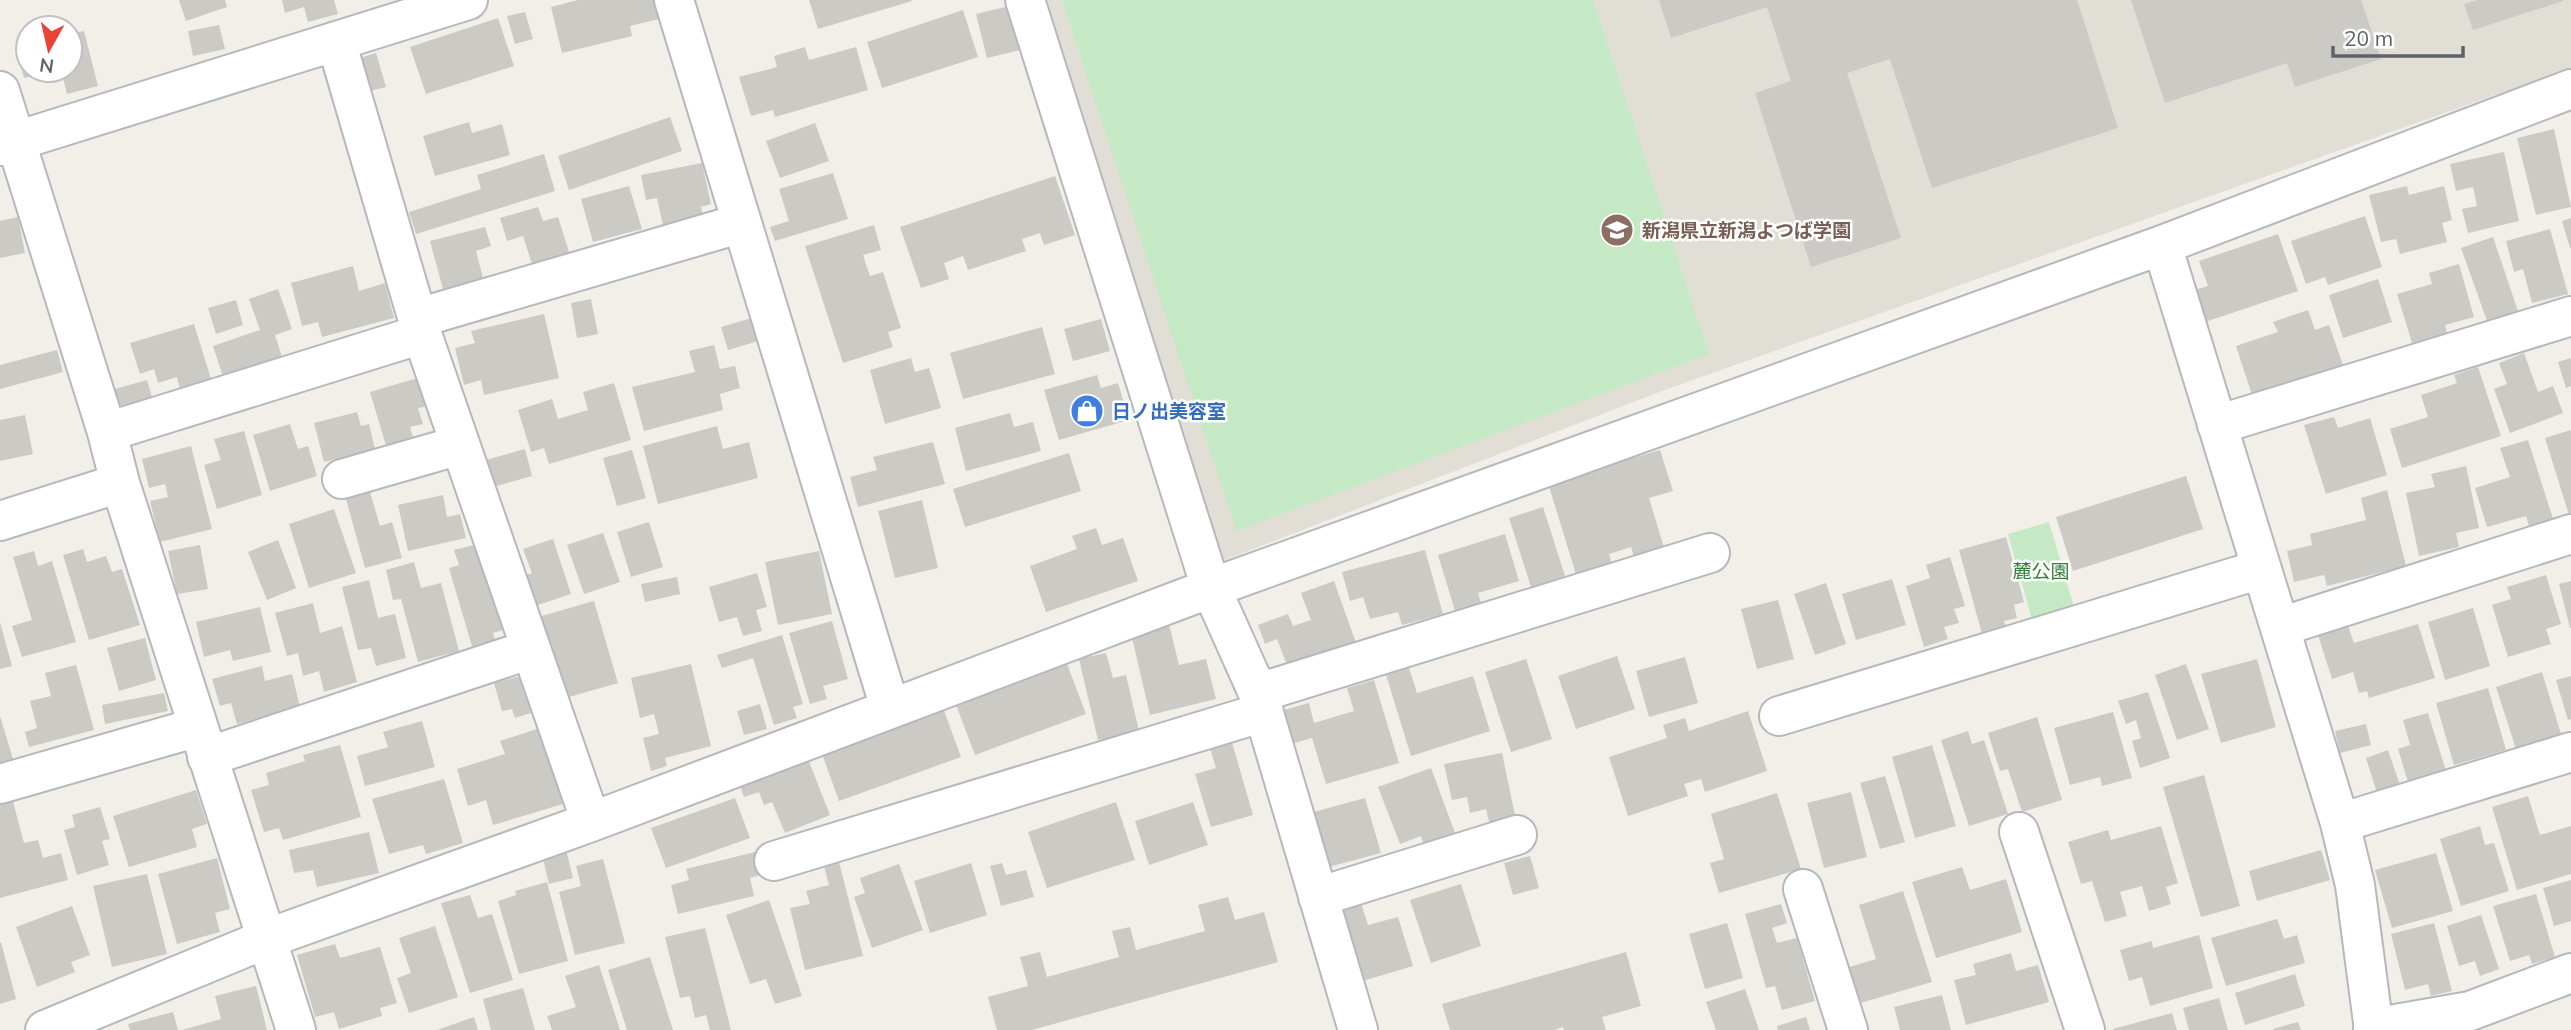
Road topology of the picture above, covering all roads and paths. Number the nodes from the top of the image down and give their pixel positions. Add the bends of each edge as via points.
1 (468, 0) edge
2 (674, 0) edge
3 (1025, 0) edge
4 (336, 41) junction
5 (2571, 89) edge
6 (0, 91) edge
7 (7, 144) edge
8 (742, 223) junction
9 (2162, 245) junction
10 (2571, 316) edge
11 (420, 326) junction
12 (2217, 425) junction
13 (107, 432) junction
14 (460, 445) junction
15 (342, 479) dead end
16 (120, 483) junction
17 (0, 521) edge
18 (2571, 534) edge
19 (1710, 553) dead end
20 (2261, 569) junction
21 (1211, 588) junction
22 (2280, 627) junction
23 (531, 649) junction
24 (1261, 702) junction
25 (890, 708) junction
26 (1779, 716) dead end
27 (203, 742) junction
28 (2571, 752) edge
29 (0, 784) edge
30 (591, 822) junction
31 (2340, 823) junction
32 (2019, 832) dead end
33 (1517, 835) dead end
34 (774, 861) dead end
35 (1803, 889) dead end
36 (1318, 897) junction
37 (266, 939) junction
38 (2571, 973) edge
39 (2374, 1029) edge
40 (45, 1030) edge
41 (296, 1030) edge
42 (1358, 1030) edge
43 (1848, 1030) edge
44 (2085, 1030) edge

1 - 4 street
2 - 8 street
3 - 21 street
4 - 7 street
4 - 11 street
5 - 9 street
6 - 7 street
7 - 13 street
8 - 11 street
8 - 25 street
9 - 12 street
9 - 21 street
10 - 12 street
11 - 13 street
11 - 14 street
12 - 20 street
13 - 16 street
14 - 15 street
14 - 23 street
16 - 17 street
16 - 27 street
18 - 22 street
19 - 24 street
20 - 22 street
20 - 26 street
21 - 24 street
21 - 25 street
22 - 31 street
23 - 27 street
23 - 30 street
24 - 34 street
24 - 36 street
25 - 30 street
27 - 29 street
27 - 37 street
28 - 31 street
30 - 37 street
31 - 39 street via 2355,885
32 - 44 street
33 - 36 street
35 - 43 street
36 - 42 street
37 - 40 street
37 - 41 street
38 - 39 street via 2470,1011

